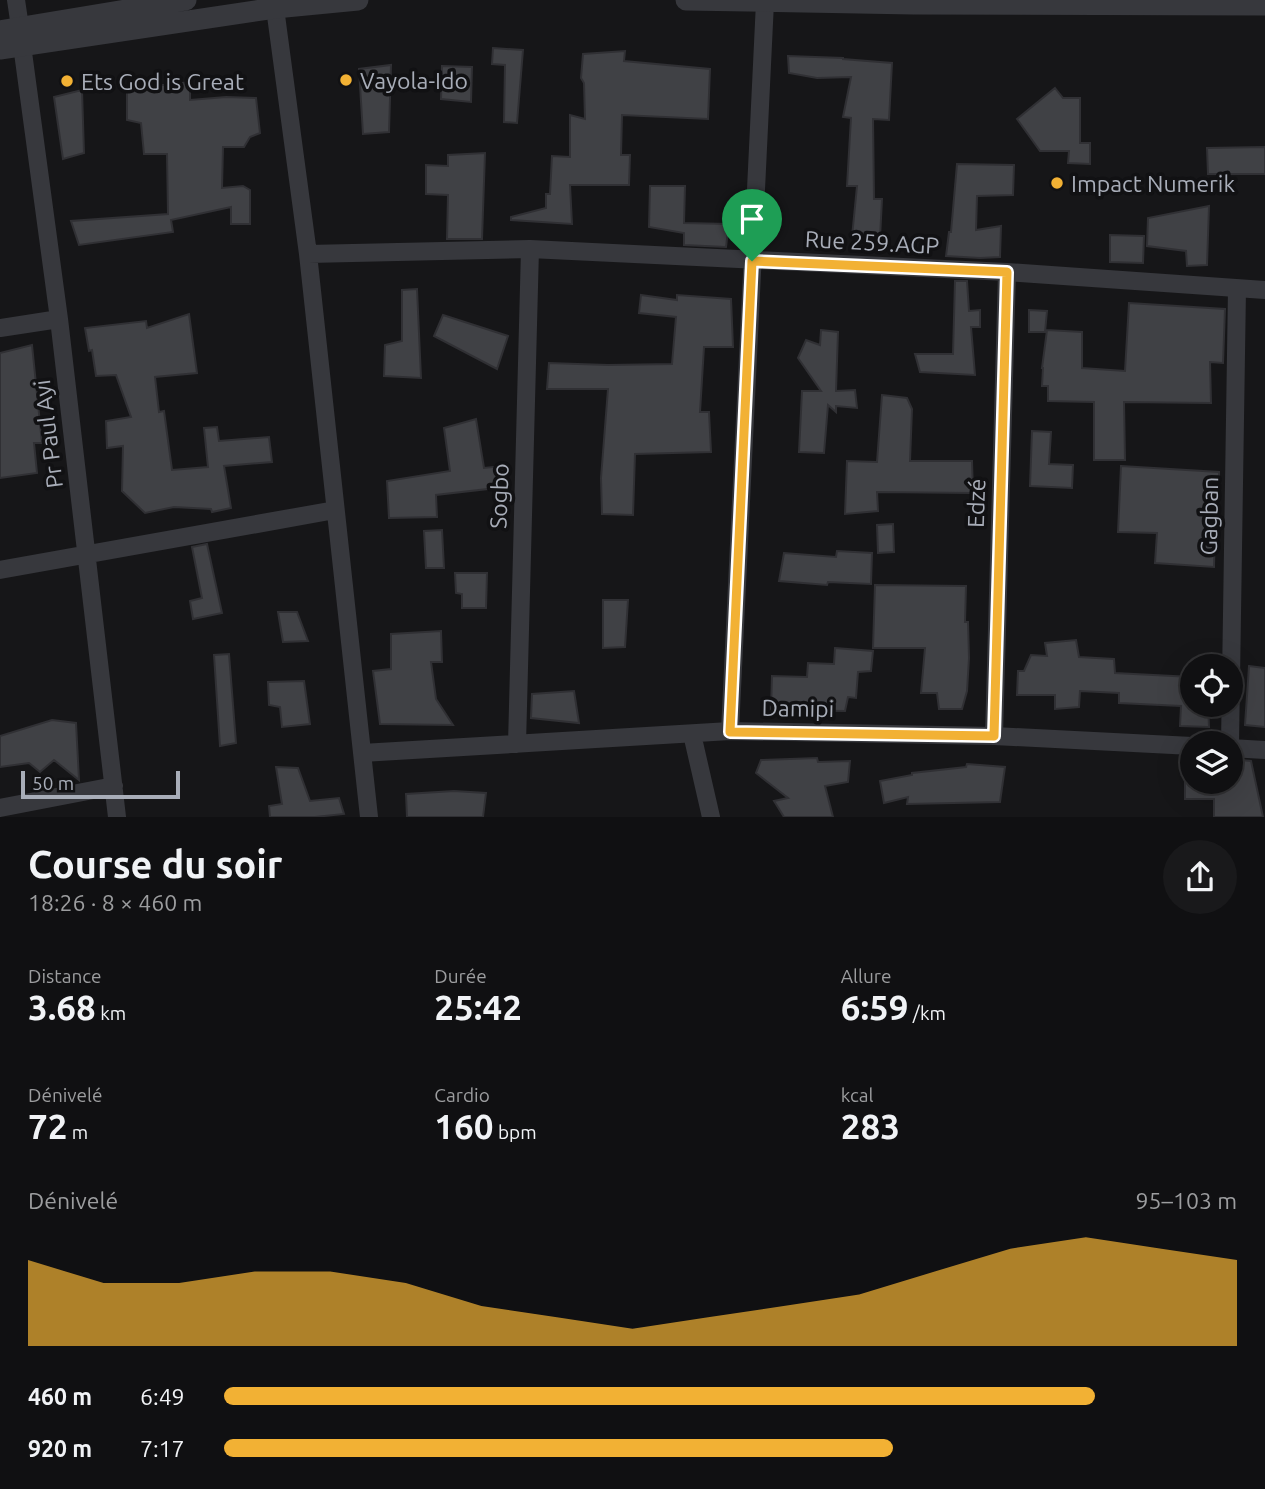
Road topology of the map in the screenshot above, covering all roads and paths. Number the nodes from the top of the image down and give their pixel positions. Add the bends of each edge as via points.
1 (16, 0) edge
2 (186, 0) edge
3 (358, 0) edge
4 (686, 0) edge
5 (765, 1) edge
6 (1265, 5) edge
7 (275, 8) junction
8 (14, 34) edge
9 (0, 49) edge
10 (530, 249) junction
11 (308, 254) junction
12 (752, 261) junction
13 (1007, 272) junction
14 (1237, 289) junction
15 (1265, 290) edge
16 (59, 319) junction
17 (0, 328) edge
18 (335, 510) junction
19 (86, 555) junction
20 (0, 570) edge
21 (1230, 731) edge
22 (730, 732) junction
23 (692, 734) junction
24 (994, 736) junction
25 (517, 744) junction
26 (1180, 745) edge
27 (1243, 747) edge
28 (1265, 750) edge
29 (362, 753) junction
30 (114, 786) junction
31 (0, 808) edge
32 (117, 817) edge
33 (369, 817) edge
34 (711, 817) edge

1 - 8 street, Pr Paul Ayi
2 - 8 street
3 - 7 street
4 - 5 street
5 - 6 street
5 - 12 street
7 - 8 street
7 - 11 street
8 - 9 street
8 - 16 street, Pr Paul Ayi
10 - 11 street, Rue 259.AGP
10 - 12 street, Rue 259.AGP
10 - 25 street, Sogbo
11 - 18 street
12 - 13 street, Rue 259.AGP
12 - 22 street
13 - 14 street, Rue 259.AGP
13 - 24 street, Edzé
14 - 15 street, Rue 259.AGP
14 - 21 street, Gagban
16 - 17 street
16 - 19 street, Pr Paul Ayi
18 - 19 street
18 - 29 street
19 - 20 street
19 - 30 street, Pr Paul Ayi
22 - 23 street, Damipi
22 - 24 street, Damipi
23 - 25 street, Damipi
23 - 34 street
24 - 26 street, Damipi
25 - 29 street, Damipi
27 - 28 street
29 - 33 street
30 - 31 street
30 - 32 street, Pr Paul Ayi

